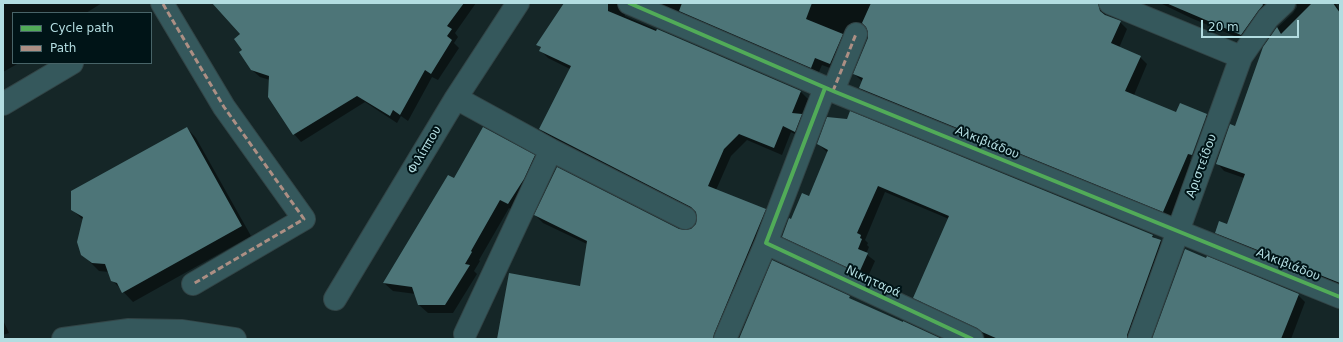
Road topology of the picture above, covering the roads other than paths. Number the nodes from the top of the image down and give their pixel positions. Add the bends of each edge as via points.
1 (518, 3) edge
2 (629, 3) edge
3 (1110, 3) edge
4 (1284, 3) edge
5 (160, 6) edge
6 (856, 34) dead end
7 (1241, 57) junction
8 (70, 64) edge
9 (829, 90) junction
10 (456, 98) junction
11 (3, 104) edge
12 (551, 150) junction
13 (685, 218) dead end
14 (1178, 231) junction
15 (766, 243) junction
16 (193, 284) dead end
17 (1340, 297) edge
18 (335, 299) dead end
19 (465, 334) dead end
20 (62, 339) edge
21 (235, 339) edge
22 (725, 339) edge
23 (972, 339) edge
24 (1139, 339) edge

1 - 10 street, Φιλίππου
2 - 9 street, Αλκιβιάδου
3 - 7 street
4 - 7 street, Αριστείδου via 1268,18
5 - 16 street via 224,107 304,219
6 - 9 street
7 - 14 street, Αριστείδου
8 - 11 street
9 - 14 street, Αλκιβιάδου
9 - 15 street
10 - 12 street
10 - 18 street, Φιλίππου
12 - 13 street
12 - 19 street
14 - 17 street, Αλκιβιάδου
14 - 24 street, Αριστείδου
15 - 22 street
15 - 23 street, Νικηταρά
20 - 21 street via 129,330 182,331

